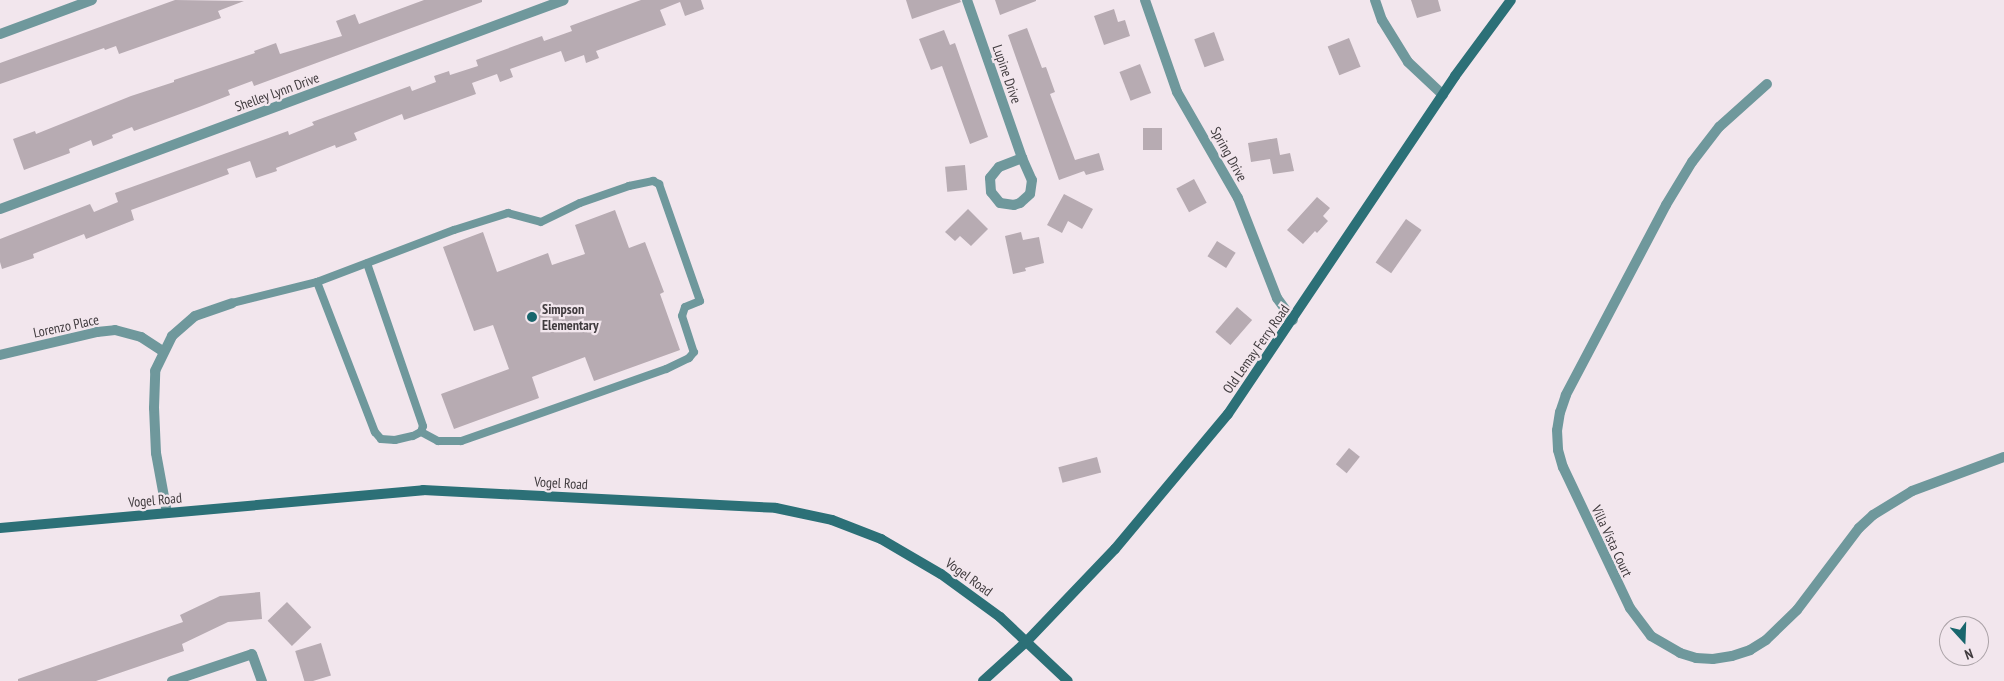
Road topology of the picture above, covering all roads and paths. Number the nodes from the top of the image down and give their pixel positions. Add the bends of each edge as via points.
1 (92, 0) edge
2 (564, 0) edge
3 (967, 0) edge
4 (1144, 0) edge
5 (1376, 0) edge
6 (1511, 0) edge
7 (0, 34) edge
8 (1767, 84) dead end
9 (1443, 95) junction
10 (1022, 158) junction
11 (0, 209) edge
12 (367, 262) junction
13 (317, 282) junction
14 (232, 302) joint
15 (1293, 320) junction
16 (164, 352) junction
17 (0, 355) edge
18 (421, 432) junction
19 (2004, 457) edge
20 (167, 513) junction
21 (0, 528) edge
22 (1026, 642) junction
23 (172, 681) edge
24 (262, 681) edge
25 (984, 681) edge
26 (1068, 681) edge

1 - 7 street
2 - 11 street, Shelley Lynn Drive
3 - 10 street, Lupine Drive
4 - 15 street, Spring Drive via 1177,92 1238,198 1277,298
5 - 9 street via 1382,20 1408,62
6 - 9 main road, Old Lemay Ferry Road
8 - 19 street, Villa Vista Court via 1719,127 1692,162 1666,205 1560,412 1558,450 1563,467 1630,608 1651,636 1680,653 1713,659 1750,650 1766,640 1797,610 1859,528 1873,515 1912,491
9 - 15 main road, Old Lemay Ferry Road
10 - 10 street via 998,167 990,178 991,192 1000,203 1014,205 1030,194 1032,180
12 - 13 lane
12 - 18 lane via 423,426
12 - 18 lane via 508,213 541,222 580,203 653,181 663,191 700,301 685,307 682,316 694,352 689,358 666,369 461,441 438,441
13 - 14 lane
13 - 18 lane via 375,432 381,439 395,440
14 - 16 street via 195,316 172,336
15 - 22 main road, Old Lemay Ferry Road via 1199,452 1115,549
16 - 17 street, Lorenzo Place via 140,336 115,330
16 - 20 street via 155,371 154,408 156,453
20 - 21 main road, Vogel Road
20 - 22 main road, Vogel Road via 423,490 776,508 832,520 881,539 941,574 1000,616
22 - 25 main road, Old Lemay Ferry Road
22 - 26 main road, Vogel Road
23 - 24 street via 252,654

